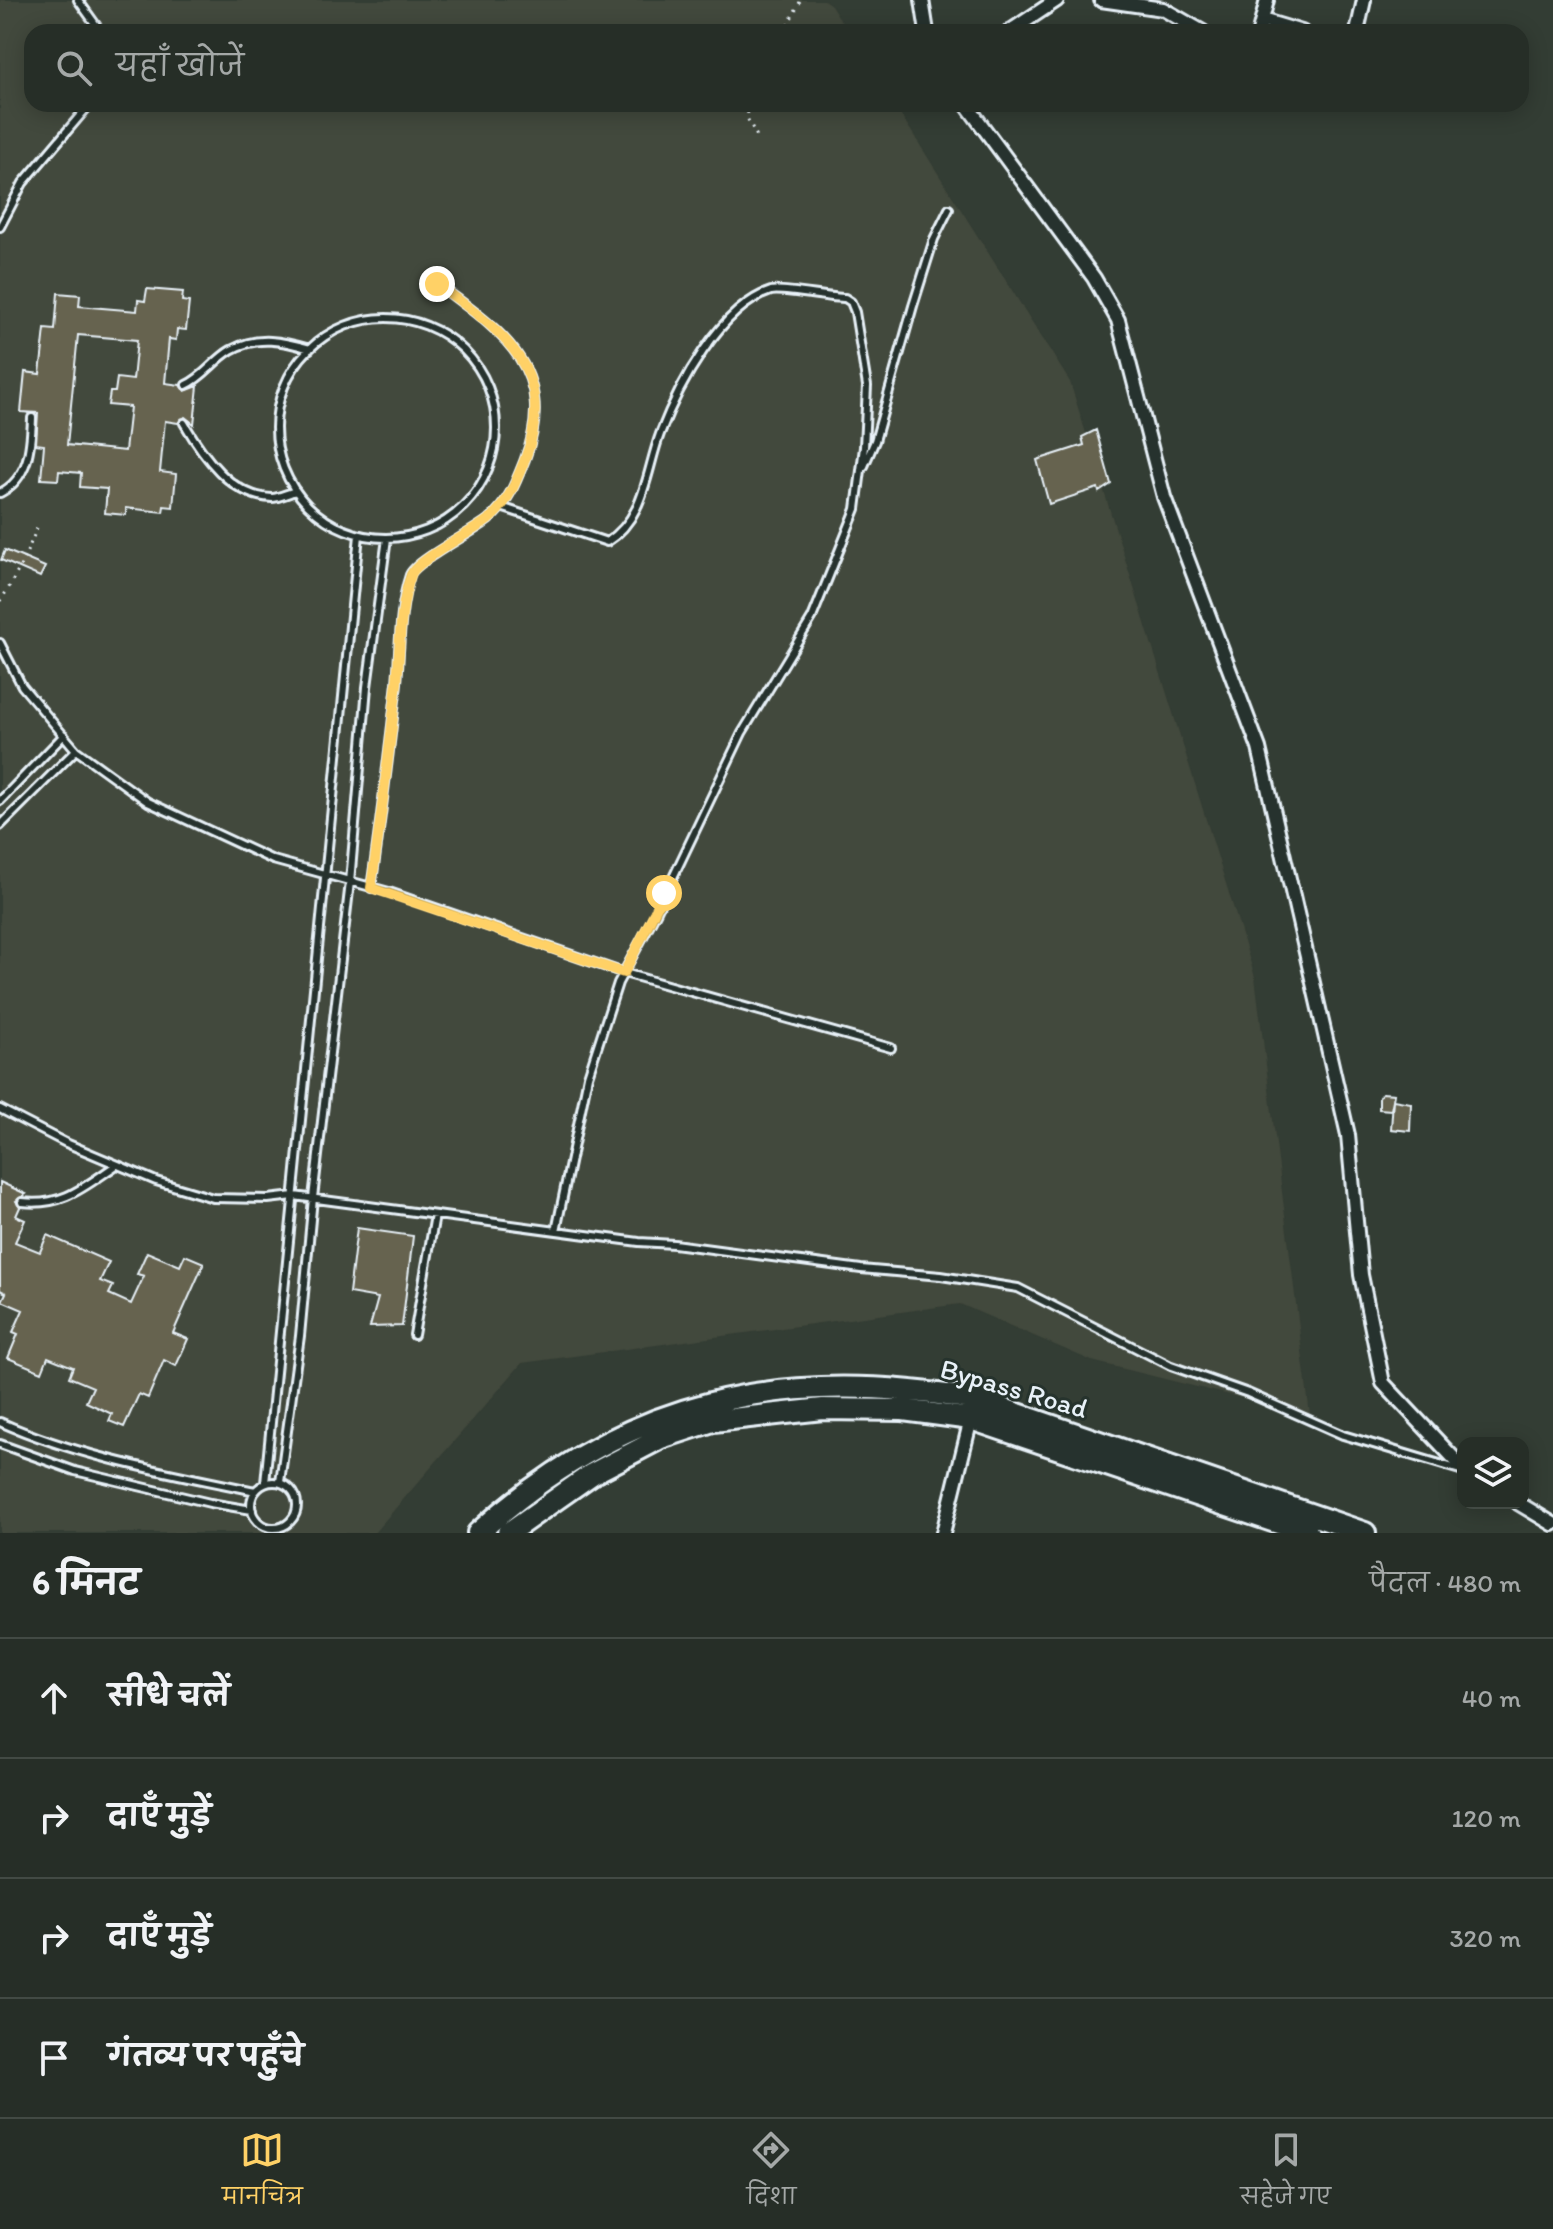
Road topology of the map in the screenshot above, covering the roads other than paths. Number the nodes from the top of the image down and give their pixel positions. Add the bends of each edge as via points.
1 (78, 0) edge
2 (922, 0) edge
3 (1057, 0) edge
4 (1101, 0) edge
5 (1267, 0) edge
6 (1364, 0) edge
7 (95, 24) edge
8 (926, 24) edge
9 (1021, 24) edge
10 (1189, 24) edge
11 (1261, 24) edge
12 (1359, 24) edge
13 (83, 112) edge
14 (972, 112) edge
15 (949, 209) dead end
16 (0, 227) edge
17 (437, 284) dead end
18 (310, 349) junction
19 (186, 385) dead end
20 (32, 418) dead end
21 (184, 423) dead end
22 (861, 471) junction
23 (296, 491) junction
24 (0, 493) edge
25 (501, 507) junction
26 (359, 535) junction
27 (387, 538) junction
28 (0, 643) edge
29 (64, 735) junction
30 (76, 750) junction
31 (0, 801) edge
32 (0, 826) edge
33 (326, 877) junction
34 (350, 882) junction
35 (371, 888) junction
36 (624, 973) junction
37 (891, 1048) dead end
38 (0, 1109) edge
39 (115, 1166) junction
40 (294, 1196) junction
41 (313, 1198) junction
42 (22, 1202) dead end
43 (435, 1215) junction
44 (556, 1231) junction
45 (285, 1288) junction
46 (304, 1292) junction
47 (414, 1335) dead end
48 (971, 1419) junction
49 (0, 1422) edge
50 (0, 1444) edge
51 (1457, 1463) edge
52 (1457, 1467) edge
53 (280, 1482) junction
54 (265, 1483) junction
55 (256, 1491) junction
56 (1528, 1509) edge
57 (252, 1510) junction
58 (259, 1522) junction
59 (1553, 1524) edge
60 (280, 1530) edge
61 (257, 1533) edge
62 (478, 1533) edge
63 (508, 1533) edge
64 (943, 1533) edge
65 (1308, 1533) edge
66 (1365, 1533) edge

1 - 7 lane
2 - 8 street
3 - 9 street
4 - 10 street via 1163,9
5 - 11 street
6 - 12 street
13 - 16 lane via 23,183
14 - 51 street via 1094,278 1118,320 1164,497 1259,748 1348,1135 1361,1275 1383,1383
15 - 22 lane via 929,254 875,441
17 - 25 lane via 492,324 524,362 532,387 536,414 528,450
18 - 19 lane via 266,339 231,350
18 - 23 lane via 293,367 279,398 275,433 282,468
18 - 27 lane via 348,324 383,318 418,322 450,338 475,362 492,394 497,428 492,463 475,494 452,517 423,532
20 - 24 lane via 31,451 19,477
21 - 23 lane via 209,463 239,486 274,498
22 - 25 lane via 867,386 851,302 773,290 725,322 704,353 660,435 632,519 618,535 607,542
22 - 36 lane via 856,509 812,618 742,733
23 - 26 lane via 327,522
25 - 35 lane via 411,572
26 - 27 lane
26 - 33 lane
27 - 34 lane
28 - 29 lane via 22,686
29 - 30 lane
29 - 31 lane
30 - 32 lane
30 - 33 lane via 148,802 273,860
33 - 34 lane
33 - 40 lane
34 - 35 lane
34 - 41 lane
35 - 36 lane
36 - 37 lane
36 - 44 lane via 588,1076
38 - 39 lane
39 - 40 lane via 213,1198
39 - 42 lane via 72,1195 42,1204
40 - 41 lane
40 - 45 lane
41 - 43 lane
41 - 46 lane
43 - 44 lane
43 - 47 lane
44 - 52 lane via 1018,1288 1171,1366 1343,1435
45 - 46 lane
45 - 54 lane
46 - 53 lane
48 - 63 main road, Bypass Road via 903,1410 823,1409 713,1421 661,1438 592,1474
48 - 64 street
48 - 65 main road, Bypass Road
49 - 55 lane via 109,1460
50 - 57 lane via 75,1471
53 - 54 lane
53 - 60 lane via 293,1491 298,1505 293,1519
54 - 55 lane
55 - 57 lane
56 - 59 street
57 - 58 lane
58 - 60 lane
58 - 61 lane
62 - 66 main road, Bypass Road via 551,1474 646,1423 713,1400 849,1387 977,1400

